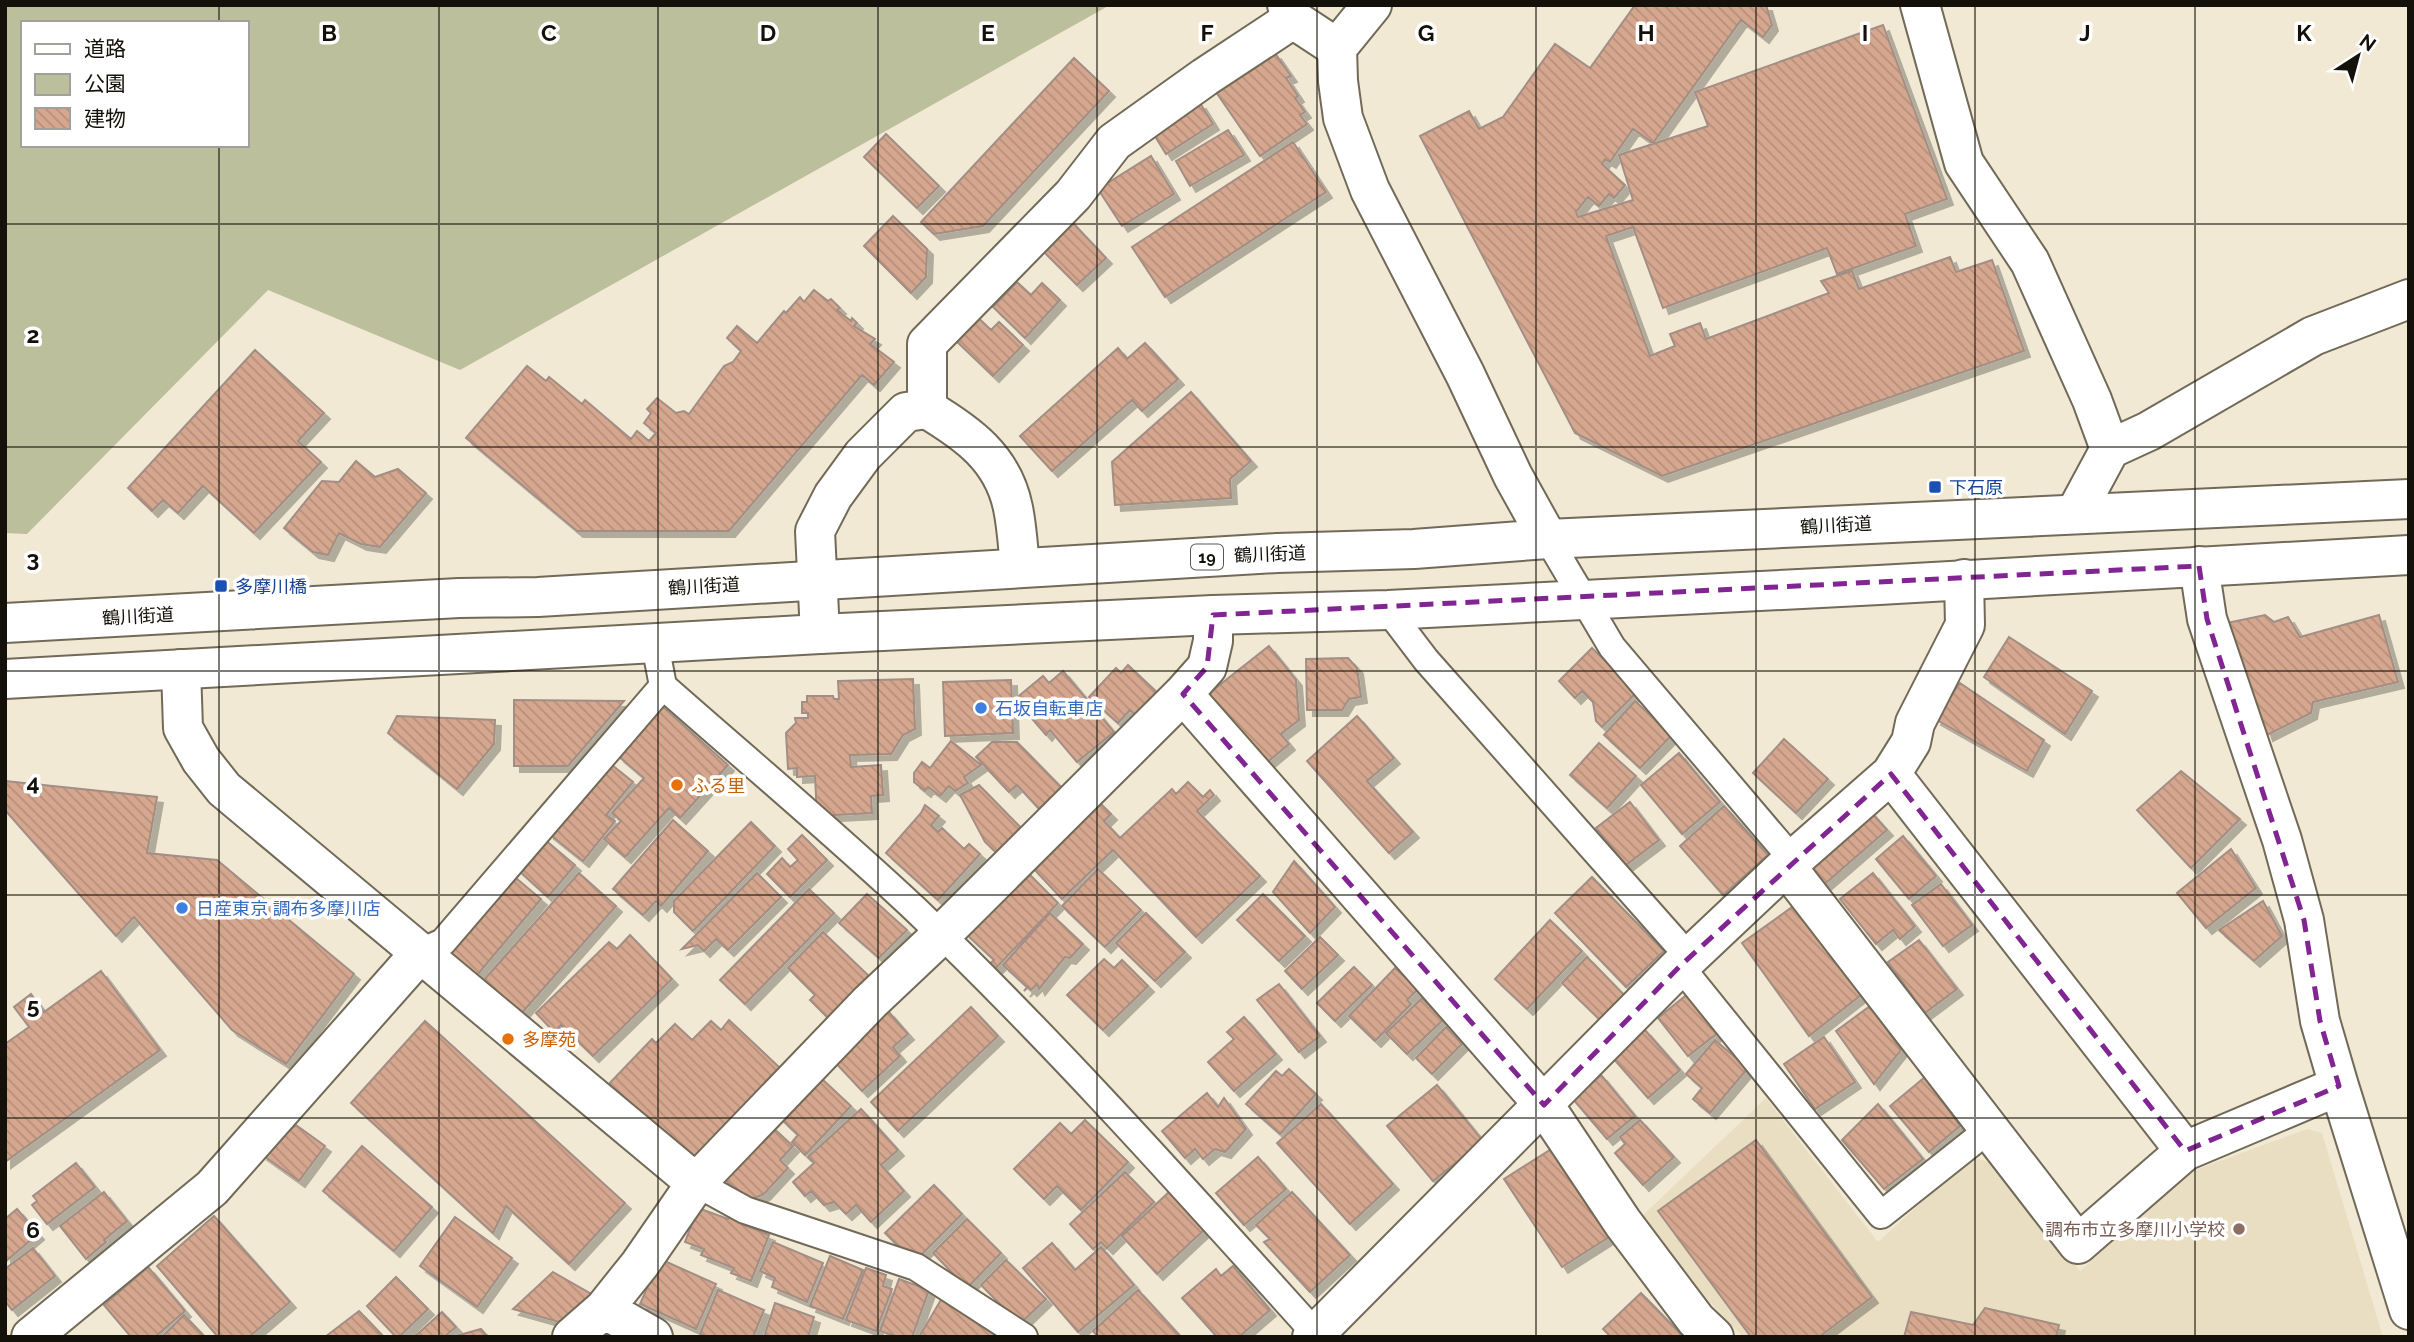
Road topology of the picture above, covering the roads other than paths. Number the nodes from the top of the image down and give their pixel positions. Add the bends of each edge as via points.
1 (1372, 5) edge
2 (1920, 5) edge
3 (1290, 12) edge
4 (1337, 48) junction
5 (2409, 299) edge
6 (927, 409) junction
7 (2110, 449) junction
8 (2409, 499) edge
9 (2075, 514) junction
10 (1548, 539) junction
11 (2409, 555) edge
12 (2199, 566) junction
13 (1020, 567) junction
14 (1964, 579) junction
15 (818, 580) junction
16 (1584, 599) junction
17 (1388, 610) junction
18 (1213, 615) junction
19 (5, 623) edge
20 (820, 634) junction
21 (655, 644) junction
22 (181, 669) junction
23 (5, 679) edge
24 (663, 686) junction
25 (1183, 694) junction
26 (1891, 774) junction
27 (1790, 863) junction
28 (941, 935) junction
29 (421, 952) junction
30 (1685, 961) junction
31 (2339, 1086) junction
32 (1544, 1105) junction
33 (1989, 1130) junction
34 (2185, 1151) junction
35 (696, 1183) junction
36 (604, 1309) junction
37 (2409, 1311) edge
38 (1314, 1335) edge
39 (31, 1337) edge
40 (572, 1337) edge
41 (653, 1337) edge
42 (1024, 1337) edge
43 (1714, 1337) edge

1 - 4 street
2 - 7 street via 1964,163 2029,262
3 - 4 street
3 - 6 street via 1114,142 1073,195 927,344
4 - 10 street via 1343,118 1370,190
5 - 7 street via 2313,335
6 - 13 street via 966,433 996,465 1013,506
6 - 15 street via 906,412 863,455 833,496 815,531
7 - 9 street
8 - 9 street, 鶴川街道 / 19
9 - 10 street, 鶴川街道 / 19
10 - 13 street, 鶴川街道 / 19
10 - 16 lane
11 - 12 street
12 - 14 street
12 - 31 street via 2207,619 2282,840 2304,920 2320,1021
13 - 15 street, 鶴川街道 / 19
14 - 16 street
14 - 26 street via 1965,625 1915,723 1911,742
15 - 19 street, 鶴川街道 / 19
15 - 20 street
16 - 17 street
16 - 27 lane via 1612,647
17 - 18 street
17 - 30 lane
18 - 20 street
18 - 25 street via 1207,667
20 - 21 street
21 - 22 street
21 - 24 lane
22 - 23 street
22 - 29 street via 183,728 224,789
24 - 28 lane
24 - 29 lane via 443,942
25 - 28 street
25 - 32 street
26 - 27 street
26 - 34 street
27 - 30 street
27 - 33 street
28 - 35 street
28 - 38 lane via 1117,1114
29 - 35 street
29 - 39 street via 212,1188
30 - 32 street
30 - 33 lane via 1881,1215
31 - 34 street
31 - 37 street
32 - 38 street
32 - 43 street via 1623,1223
33 - 34 street via 2078,1244
35 - 36 street
35 - 42 lane via 745,1210 916,1267
36 - 40 street
36 - 41 street

